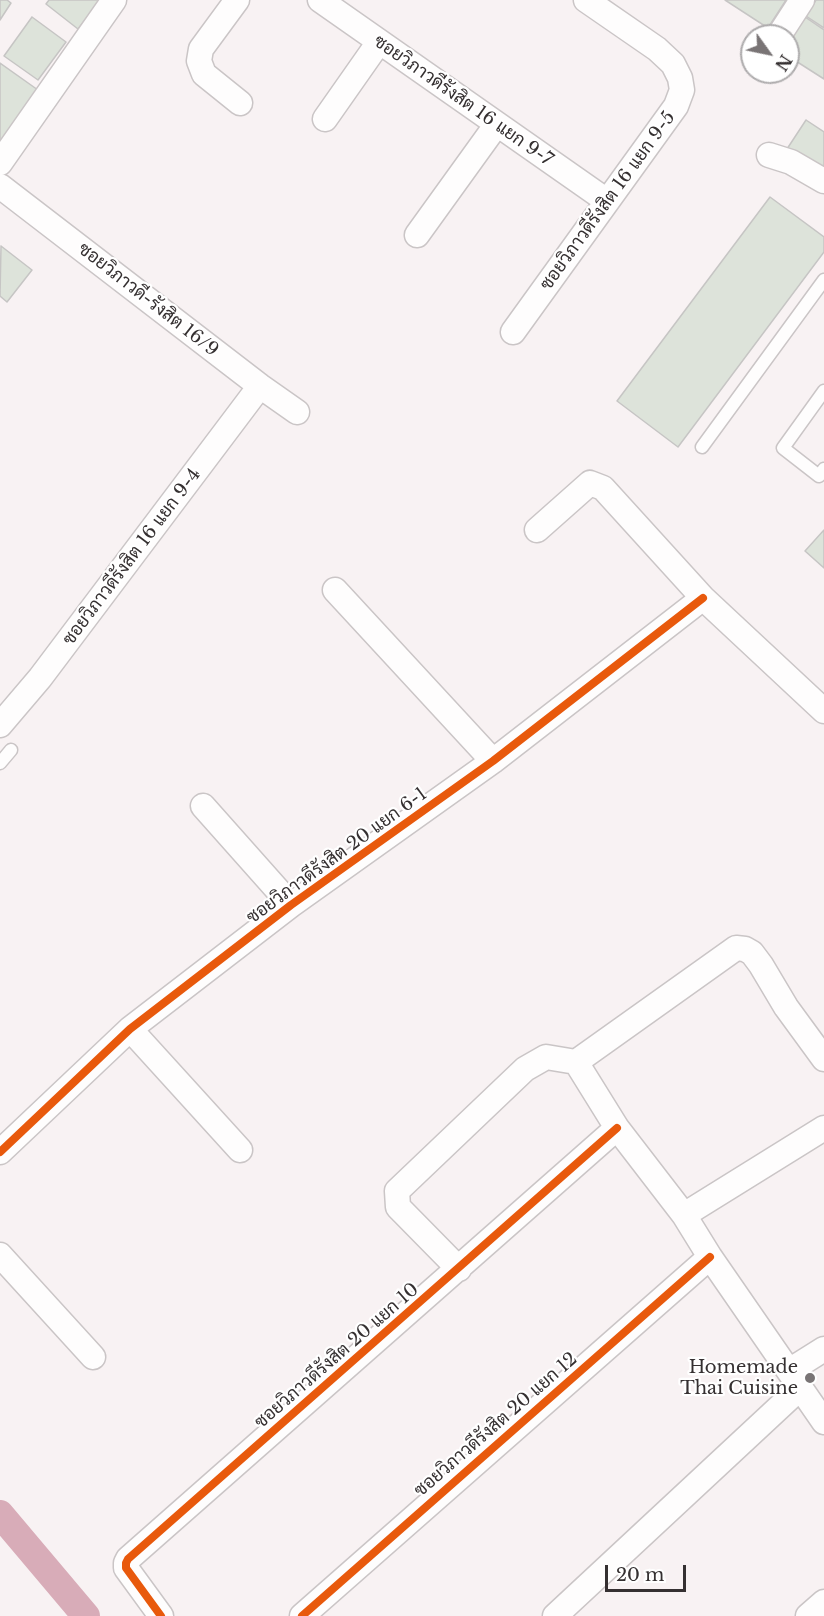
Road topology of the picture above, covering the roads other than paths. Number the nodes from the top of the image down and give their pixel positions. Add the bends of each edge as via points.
1 (114, 0) edge
2 (237, 0) edge
3 (320, 0) edge
4 (586, 0) edge
5 (802, 0) edge
6 (786, 24) edge
7 (379, 42) junction
8 (240, 103) dead end
9 (325, 119) dead end
10 (497, 124) junction
11 (770, 155) dead end
12 (0, 163) edge
13 (824, 181) edge
14 (0, 186) edge
15 (607, 201) junction
16 (417, 235) dead end
17 (824, 280) edge
18 (513, 332) dead end
19 (260, 386) junction
20 (824, 391) edge
21 (297, 412) dead end
22 (702, 447) dead end
23 (824, 469) edge
24 (537, 530) dead end
25 (335, 590) dead end
26 (703, 598) junction
27 (824, 711) edge
28 (0, 725) edge
29 (11, 750) dead end
30 (493, 762) junction
31 (0, 763) edge
32 (203, 806) dead end
33 (291, 905) junction
34 (130, 1029) junction
35 (824, 1059) edge
36 (576, 1062) junction
37 (617, 1128) junction
38 (824, 1128) edge
39 (240, 1150) dead end
40 (0, 1152) edge
41 (684, 1215) junction
42 (0, 1255) edge
43 (710, 1257) junction
44 (459, 1269) junction
45 (824, 1349) edge
46 (93, 1358) dead end
47 (794, 1380) junction
48 (824, 1422) edge
49 (824, 1602) edge
50 (161, 1616) edge
51 (302, 1616) edge
52 (555, 1616) edge
53 (808, 1616) edge

1 - 12 street
2 - 8 street via 201,49 199,60 204,74
3 - 7 street, ซอยวิภาวดีรังสิต 16 แยก 9-7
4 - 15 street, ซอยวิภาวดีรังสิต 16 แยก 9-5 via 674,64 682,90 676,106
5 - 6 street
7 - 9 street
7 - 10 street, ซอยวิภาวดีรังสิต 16 แยก 9-7
10 - 15 street, ซอยวิภาวดีรังสิต 16 แยก 9-7
10 - 16 street
11 - 13 street
14 - 19 street, ซอยวิภาวดี-รังสิต 16/9
15 - 18 street, ซอยวิภาวดีรังสิต 16 แยก 9-5
17 - 22 lane
19 - 21 street, ซอยวิภาวดี-รังสิต 16/9
19 - 28 street, ซอยวิภาวดีรังสิต 16 แยก 9-4 via 40,678
20 - 23 lane via 783,448 819,476
24 - 26 street via 590,483 603,488
25 - 30 street
26 - 27 street
26 - 30 street, ซอยวิภาวดีรังสิต 20 แยก 6-1
29 - 31 lane
30 - 33 street, ซอยวิภาวดีรังสิต 20 แยก 6-1
32 - 33 street
33 - 34 street, ซอยวิภาวดีรังสิต 20 แยก 6-1
34 - 39 street
34 - 40 street, ซอยวิภาวดีรังสิต 20 แยก 6-1
35 - 36 street via 752,953 736,948
36 - 37 street
36 - 44 street via 546,1057 525,1069 397,1191 398,1208
37 - 41 street
37 - 44 street, ซอยวิภาวดีรังสิต 20 แยก 10
38 - 41 street
41 - 43 street
42 - 46 street
43 - 47 street
43 - 51 street, ซอยวิภาวดีรังสิต 20 แยก 12
44 - 50 street, ซอยวิภาวดีรังสิต 20 แยก 10 via 128,1559 126,1568
45 - 47 street
47 - 48 street
47 - 52 street
49 - 53 street

